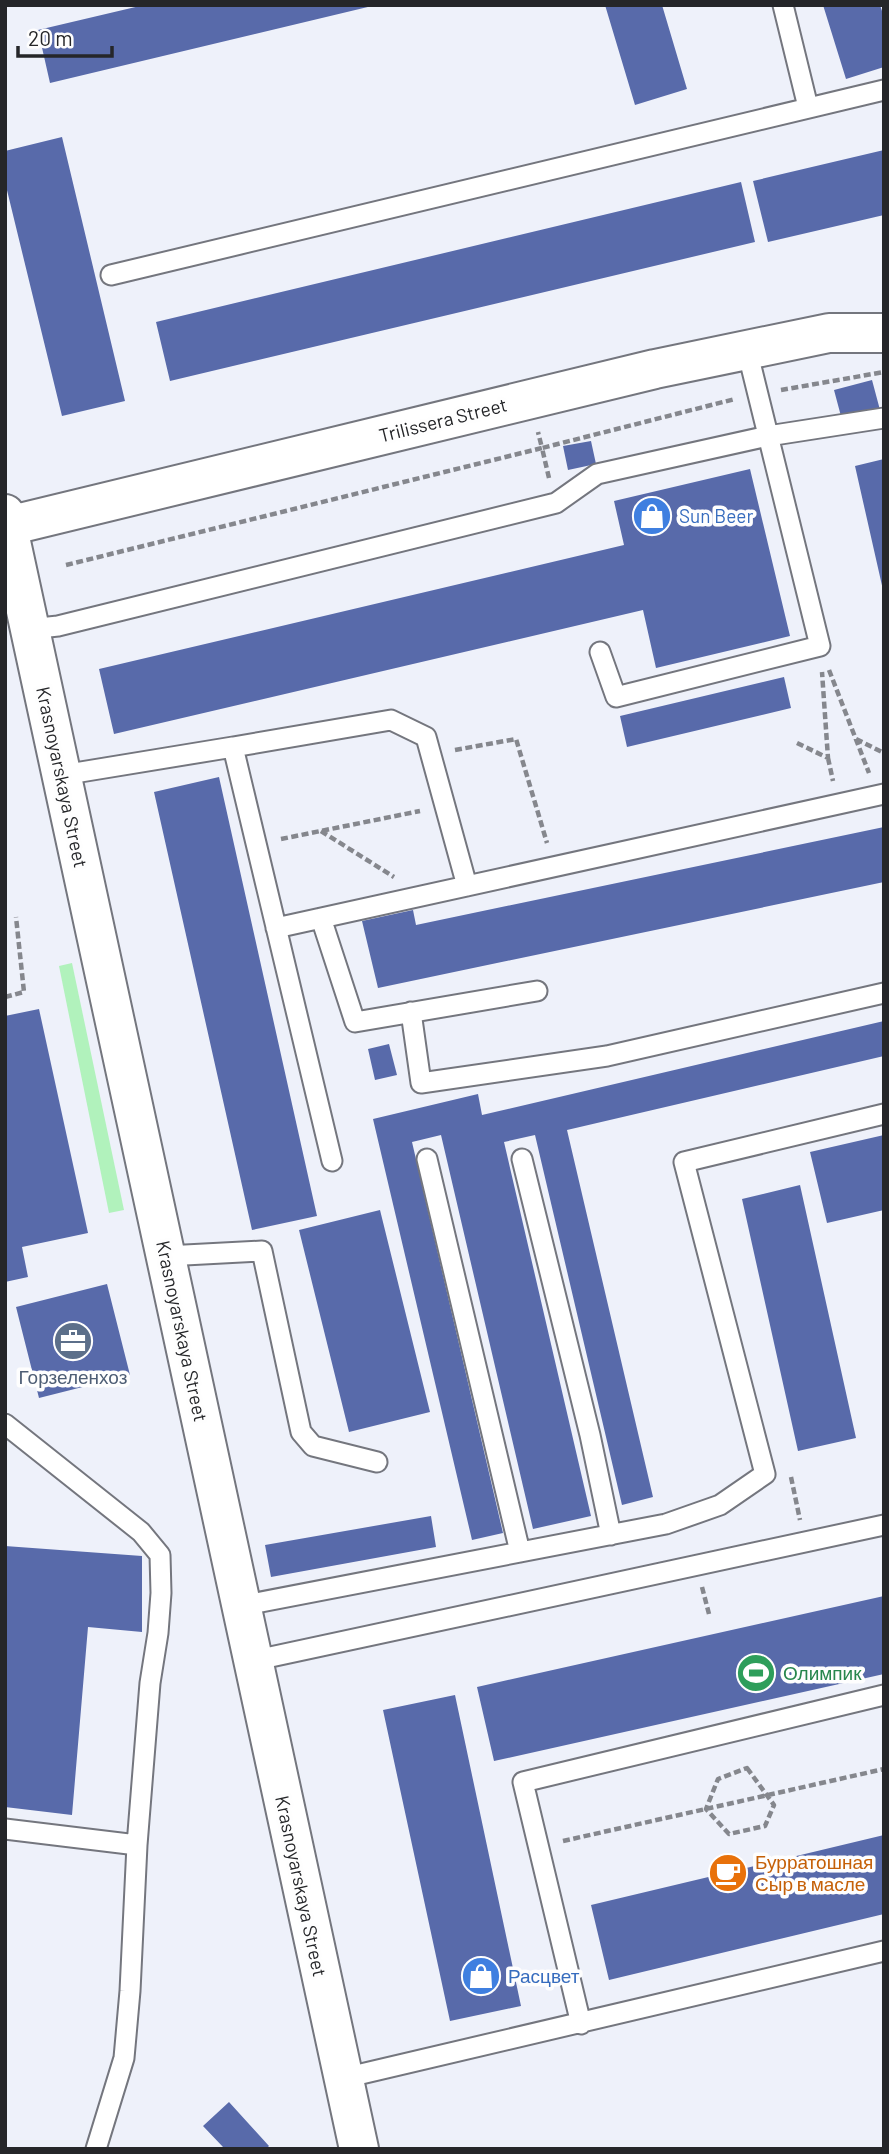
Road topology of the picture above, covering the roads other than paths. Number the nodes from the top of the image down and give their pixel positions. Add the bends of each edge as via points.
1 (783, 5) edge
2 (884, 90) edge
3 (808, 107) junction
4 (111, 275) dead end
5 (884, 333) edge
6 (747, 350) junction
7 (884, 418) edge
8 (768, 436) junction
9 (6, 522) edge
10 (30, 629) junction
11 (600, 652) dead end
12 (233, 747) junction
13 (62, 775) junction
14 (881, 794) edge
15 (467, 886) junction
16 (321, 918) junction
17 (276, 928) junction
18 (537, 991) dead end
19 (884, 993) edge
20 (411, 1012) junction
21 (884, 1114) edge
22 (522, 1158) dead end
23 (427, 1159) dead end
24 (332, 1161) dead end
25 (166, 1256) junction
26 (5, 1424) edge
27 (377, 1462) dead end
28 (884, 1525) edge
29 (611, 1535) junction
30 (520, 1552) junction
31 (240, 1606) junction
32 (252, 1661) junction
33 (884, 1695) edge
34 (5, 1829) edge
35 (137, 1845) junction
36 (884, 1951) edge
37 (581, 2024) junction
38 (344, 2078) junction
39 (96, 2149) edge
40 (359, 2149) edge

1 - 3 lane
2 - 3 lane
3 - 4 lane
5 - 6 street, Trilissera Street via 829,333
6 - 8 lane
6 - 9 street, Trilissera Street
7 - 8 lane
8 - 10 lane via 597,474 556,503 58,626
8 - 11 lane via 820,646 616,697
9 - 10 street, Krasnoyarskaya Street
10 - 13 street, Krasnoyarskaya Street
12 - 13 lane
12 - 15 lane via 391,720 426,737
12 - 17 lane
13 - 25 street, Krasnoyarskaya Street
14 - 15 lane
15 - 16 lane
16 - 17 lane
16 - 20 lane via 355,1022
17 - 24 lane
18 - 20 lane
19 - 20 lane via 607,1056 421,1083
21 - 29 lane via 684,1162 765,1474 720,1505 666,1524
22 - 29 lane
23 - 30 lane
25 - 27 lane via 262,1251 301,1432 313,1446
25 - 31 street, Krasnoyarskaya Street
26 - 35 lane via 141,1532 160,1555 158,1633
28 - 32 lane
29 - 30 lane
30 - 31 lane
31 - 32 street, Krasnoyarskaya Street
32 - 38 street, Krasnoyarskaya Street
33 - 37 lane via 523,1782
34 - 35 lane
35 - 39 lane via 124,2058
36 - 37 lane
37 - 38 lane
38 - 40 street, Krasnoyarskaya Street

